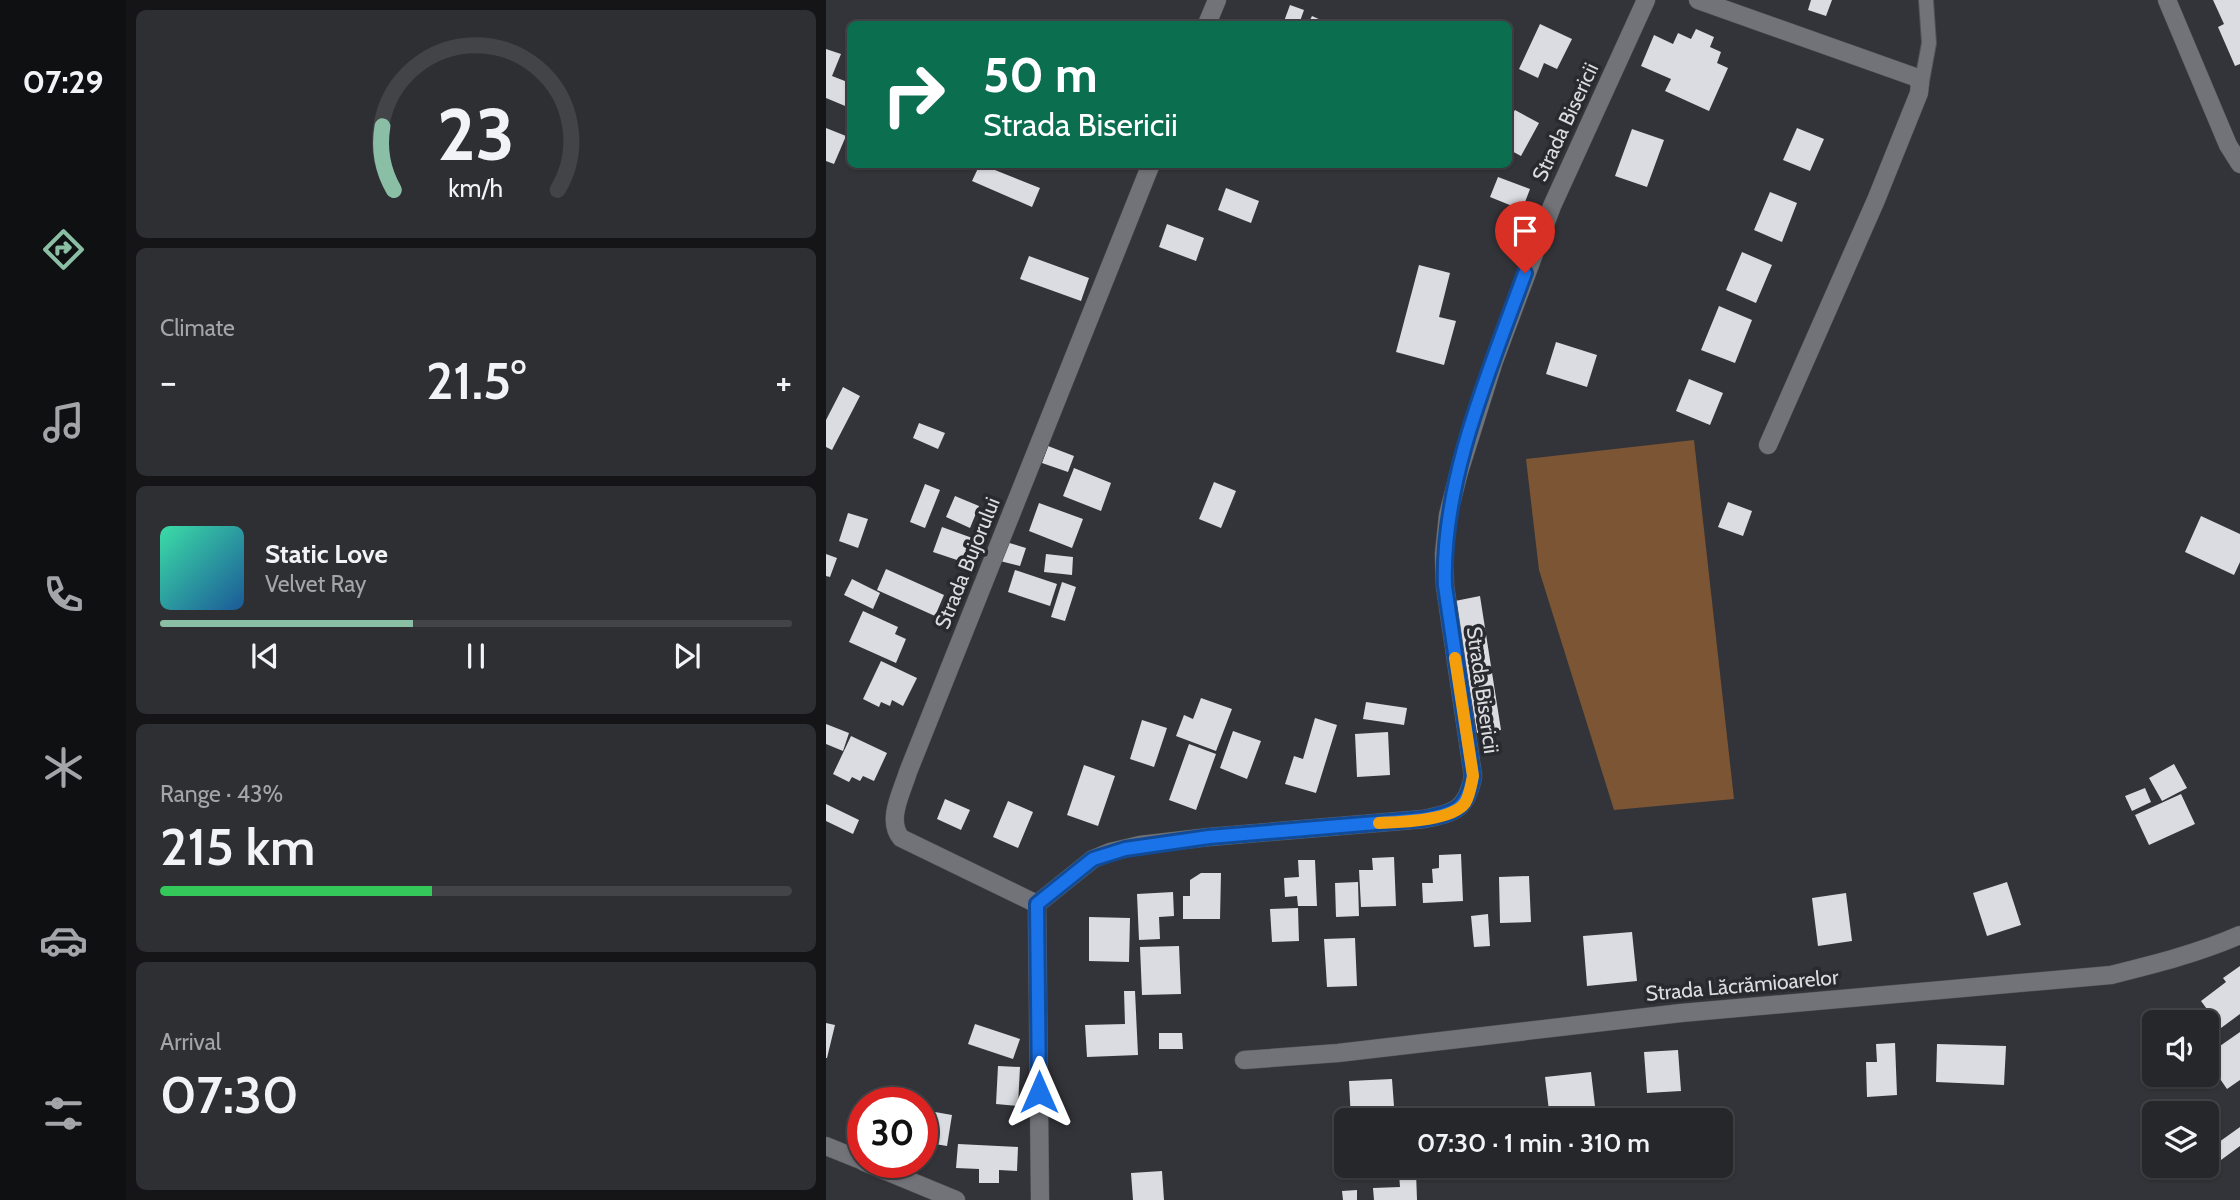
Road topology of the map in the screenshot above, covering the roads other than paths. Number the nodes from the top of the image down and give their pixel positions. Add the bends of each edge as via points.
1 (1217, 0) edge
2 (1646, 0) edge
3 (1698, 0) edge
4 (1926, 0) edge
5 (2167, 0) edge
6 (1208, 21) edge
7 (1919, 93) junction
8 (2240, 164) edge
9 (1149, 168) edge
10 (1768, 445) dead end
11 (1037, 904) junction
12 (2240, 935) edge
13 (1244, 1060) dead end
14 (826, 1146) edge
15 (847, 1155) edge
16 (903, 1178) edge
17 (956, 1200) edge
18 (1040, 1200) edge

1 - 6 street
2 - 11 street, Strada Bisericii via 1532,255 1474,420 1448,515 1445,586 1473,776 1464,804 1442,816 1424,819 1209,837 1110,852 1093,859
3 - 7 street via 1915,77
4 - 7 lane via 1929,43
5 - 8 street
7 - 10 street
9 - 11 street, Strada Bujorului via 908,772 894,820 901,838
11 - 18 street
12 - 13 street, Strada Lăcrămioarelor via 2111,975 1681,1013
14 - 15 street
16 - 17 street

